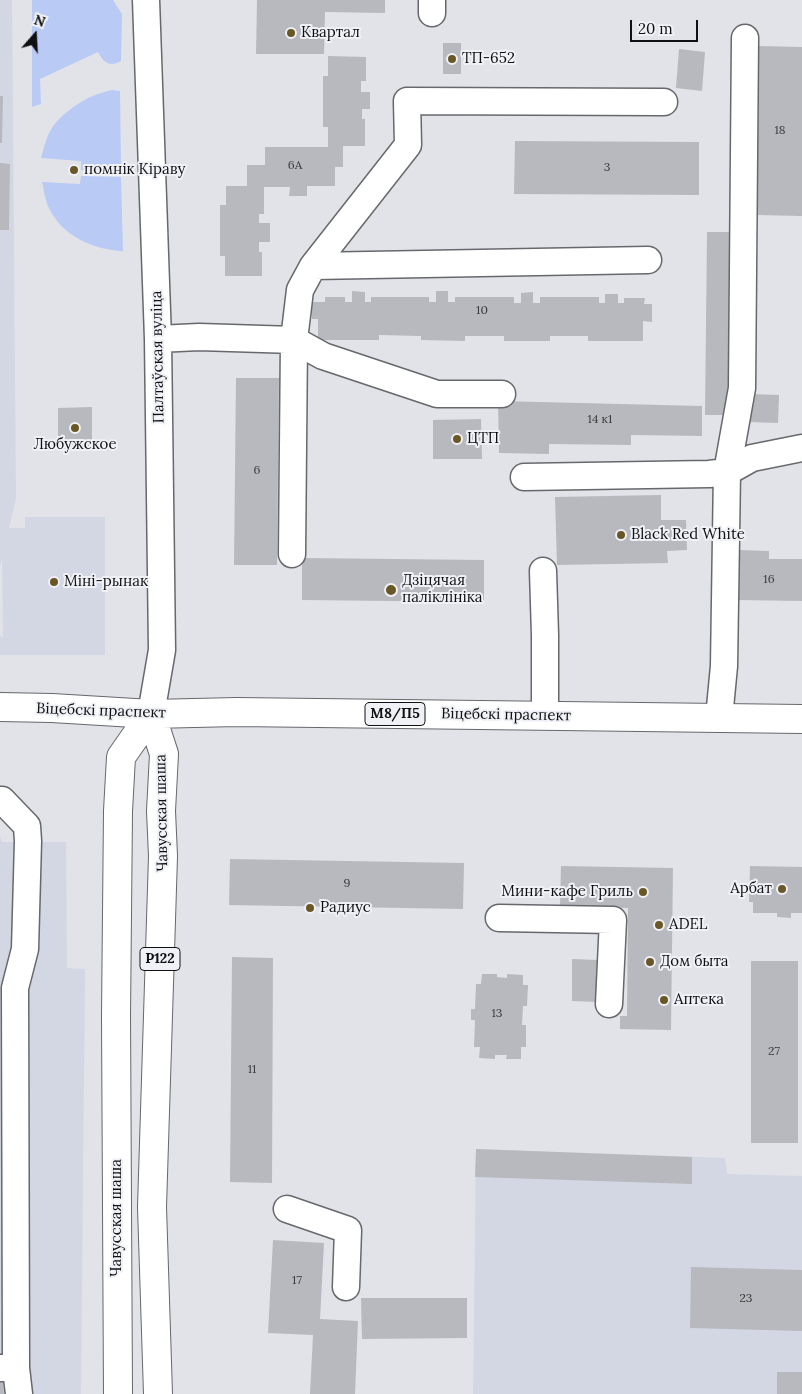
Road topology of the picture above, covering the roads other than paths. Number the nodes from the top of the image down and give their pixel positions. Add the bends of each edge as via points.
1 (146, 0) edge
2 (745, 38) dead end
3 (664, 102) dead end
4 (648, 260) dead end
5 (313, 266) junction
6 (158, 339) junction
7 (294, 340) junction
8 (502, 394) dead end
9 (802, 448) edge
10 (727, 472) junction
11 (524, 477) dead end
12 (292, 554) dead end
13 (543, 571) dead end
14 (0, 707) edge
15 (150, 714) junction
16 (545, 715) junction
17 (719, 718) junction
18 (802, 719) edge
19 (0, 800) edge
20 (498, 918) dead end
21 (609, 1004) dead end
22 (286, 1209) dead end
23 (346, 1287) dead end
24 (8, 1368) edge
25 (19, 1394) edge
26 (118, 1394) edge
27 (158, 1394) edge

1 - 6 street, Палтаўская вуліца
2 - 10 street via 742,388
3 - 5 street via 407,101 408,144
4 - 5 street
5 - 7 street via 300,290
6 - 7 street
6 - 15 street, Палтаўская вуліца via 162,650
7 - 8 street via 323,356 437,394
7 - 12 street
9 - 10 street via 752,458
10 - 11 street
10 - 17 street via 724,666
13 - 16 street
14 - 15 main road, Віцебскі праспект / М8/П5
15 - 16 main road, Віцебскі праспект / М8/П5
15 - 26 main road, Чавусская шаша via 121,756 118,811
15 - 27 main road, Чавусская шаша / Р122 via 164,754 161,811 164,856 152,1207
16 - 17 main road, Віцебскі праспект / М8/П5
17 - 18 main road, Віцебскі праспект / М8/П5
19 - 24 street via 27,826 28,841 25,949 15,988
20 - 21 street via 613,920
22 - 23 street via 348,1230
24 - 25 street

